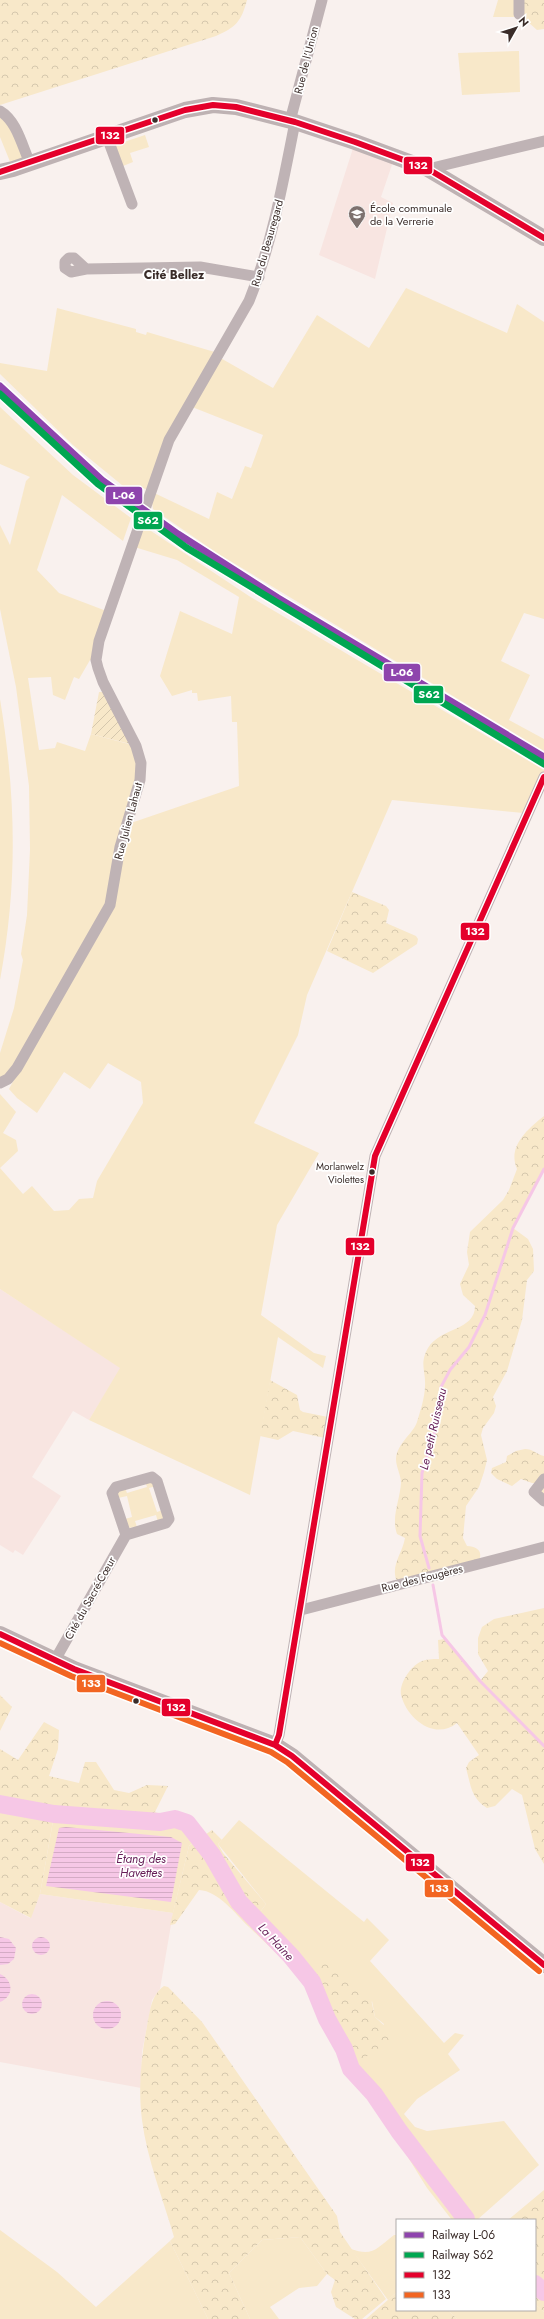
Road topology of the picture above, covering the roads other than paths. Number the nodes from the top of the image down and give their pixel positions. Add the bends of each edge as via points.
1 (322, 0) edge
2 (519, 0) edge
3 (519, 14) dead end
4 (0, 111) edge
5 (293, 121) junction
6 (107, 137) junction
7 (542, 144) edge
8 (30, 164) junction
9 (428, 169) junction
10 (0, 172) edge
11 (132, 204) dead end
12 (544, 238) edge
13 (86, 269) dead end
14 (259, 277) junction
15 (148, 497) joint
16 (544, 776) edge
17 (0, 1083) edge
18 (544, 1479) edge
19 (544, 1501) edge
20 (126, 1535) junction
21 (544, 1547) edge
22 (301, 1610) junction
23 (0, 1634) edge
24 (55, 1660) junction
25 (275, 1745) junction
26 (544, 1965) edge

1 - 5 street, Rue de l'Union
2 - 3 street
4 - 8 street via 11,120
5 - 6 street via 250,110 213,105 185,110
5 - 9 street
5 - 14 street, Rue du Beauregard via 281,195
6 - 8 street
6 - 11 street
7 - 9 street
8 - 10 street
9 - 12 street
13 - 14 street via 200,267
14 - 15 street, Rue du Beauregard via 249,301 169,440
15 - 17 street, Rue Julien Lahaut via 99,641 96,660 103,682 136,746 141,764 138,789 118,855 112,900 17,1068 8,1079
16 - 22 street via 374,1156
18 - 19 street via 534,1492
20 - 20 street via 112,1493 116,1487 152,1476 157,1481 169,1519 166,1523
20 - 24 street, Cité du Sacré-Cœur
21 - 22 street, Rue des Fougères
22 - 25 street via 280,1734
23 - 24 street
24 - 25 street
25 - 26 street via 292,1756

